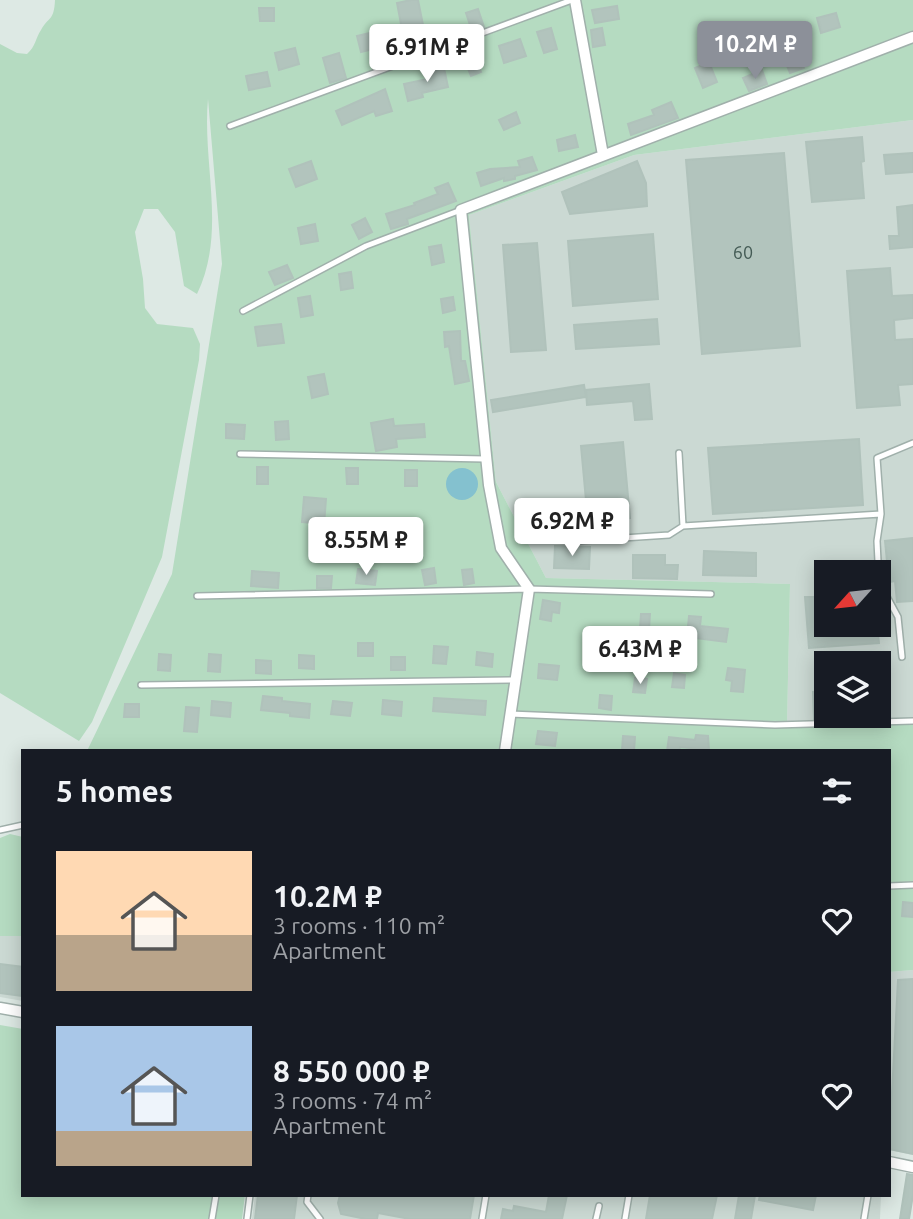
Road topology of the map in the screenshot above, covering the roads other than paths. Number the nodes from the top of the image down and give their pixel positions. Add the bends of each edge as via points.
1 (574, 0) edge
2 (913, 37) edge
3 (230, 126) dead end
4 (603, 155) junction
5 (461, 210) junction
6 (243, 311) dead end
7 (913, 443) edge
8 (679, 453) dead end
9 (240, 454) dead end
10 (486, 459) junction
11 (881, 514) junction
12 (683, 526) junction
13 (577, 541) dead end
14 (529, 589) junction
15 (711, 594) dead end
16 (197, 596) dead end
17 (902, 657) dead end
18 (515, 680) junction
19 (141, 685) dead end
20 (510, 714) junction
21 (913, 721) edge
22 (505, 749) edge
23 (21, 825) edge
24 (0, 830) edge
25 (913, 885) edge
26 (891, 886) edge
27 (0, 1008) edge
28 (21, 1012) edge
29 (891, 1163) edge
30 (913, 1167) edge
31 (216, 1197) edge
32 (250, 1197) edge
33 (308, 1197) edge
34 (486, 1197) edge
35 (629, 1197) edge
36 (868, 1197) edge
37 (599, 1206) dead end
38 (212, 1219) edge
39 (247, 1219) edge
40 (320, 1219) edge
41 (482, 1219) edge
42 (596, 1219) edge
43 (625, 1219) edge
44 (864, 1219) edge

1 - 3 lane
1 - 4 street
2 - 4 street
4 - 5 street
5 - 6 lane via 366,246
5 - 10 street
7 - 11 lane via 877,458
8 - 12 lane
9 - 10 lane
10 - 14 street via 501,548
11 - 12 lane
11 - 17 lane via 879,582 898,617
12 - 13 lane via 669,536
14 - 15 lane
14 - 16 lane
14 - 18 street
18 - 19 lane
18 - 20 street
20 - 21 lane via 775,725
20 - 22 street
23 - 24 lane
25 - 26 lane
27 - 28 street
29 - 30 street
31 - 38 lane
32 - 39 lane
33 - 40 lane
34 - 41 lane
35 - 43 lane
36 - 44 lane
37 - 42 lane

